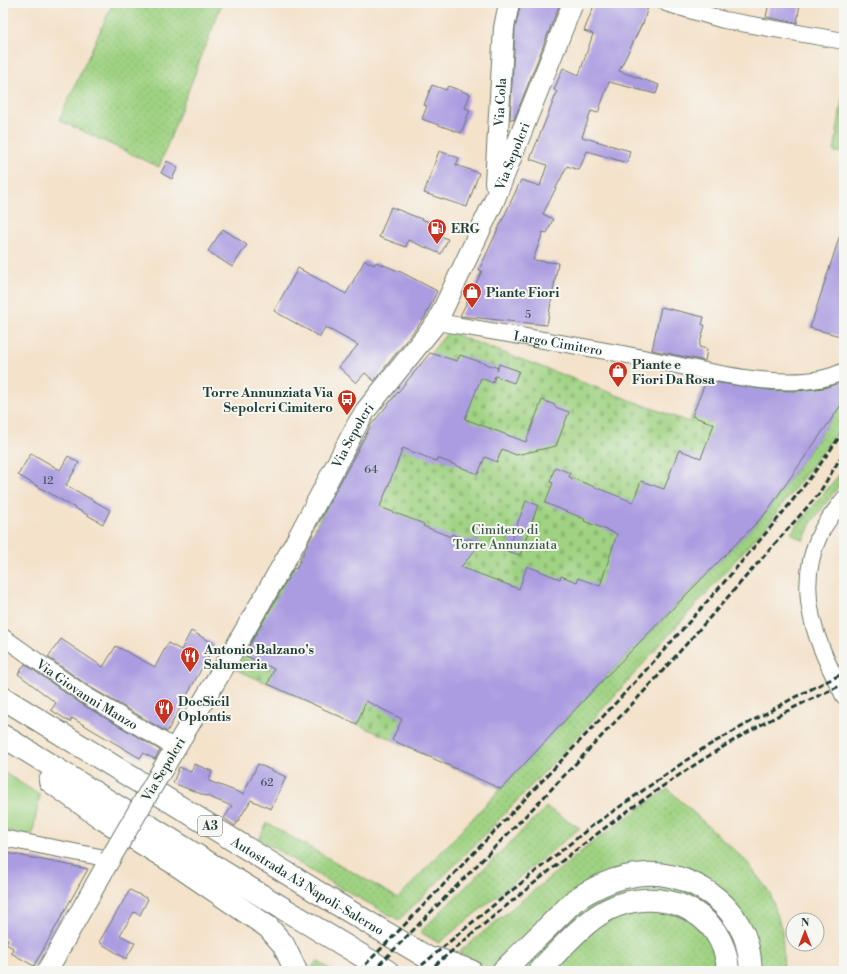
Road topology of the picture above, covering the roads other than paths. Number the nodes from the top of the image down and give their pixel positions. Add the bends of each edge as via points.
1 (509, 3) edge
2 (573, 3) edge
3 (666, 3) edge
4 (844, 41) edge
5 (494, 201) junction
6 (437, 322) junction
7 (844, 371) edge
8 (844, 499) edge
9 (3, 637) edge
10 (844, 696) edge
11 (3, 698) edge
12 (3, 736) edge
13 (3, 742) edge
14 (175, 748) junction
15 (3, 838) edge
16 (110, 859) junction
17 (419, 952) junction
18 (508, 965) edge
19 (47, 971) edge
20 (296, 971) edge
21 (387, 971) edge
22 (450, 971) edge
23 (471, 971) edge
24 (539, 971) edge
25 (728, 971) edge
26 (751, 971) edge

1 - 5 street, Via Cola via 504,28
2 - 5 street, Via Sepolcri
3 - 4 street via 724,20
5 - 6 street, Via Sepolcri
6 - 7 street, Largo Cimitero via 779,382 819,380
6 - 14 street, Via Sepolcri via 358,423 295,543
8 - 10 street via 826,522 820,535 809,575 812,622 827,663
9 - 14 street, Via Giovanni Manzo via 86,695
11 - 17 highway, Autostrada A3 Napoli-Salerno / A3
12 - 21 highway, A3
13 - 20 highway via 44,777 103,819 174,863 268,927 284,944
14 - 16 street, Via Sepolcri, bridge
15 - 16 street
16 - 19 street, Via Sepolcri
17 - 22 highway, Autostrada A3 Napoli-Salerno / A3
17 - 23 highway
18 - 26 highway via 575,900 588,891 625,877 650,874 672,876 694,883 714,895 732,914 744,936 750,955
24 - 25 highway via 580,930 605,911 622,903 643,899 676,903 700,915 716,933 725,952

